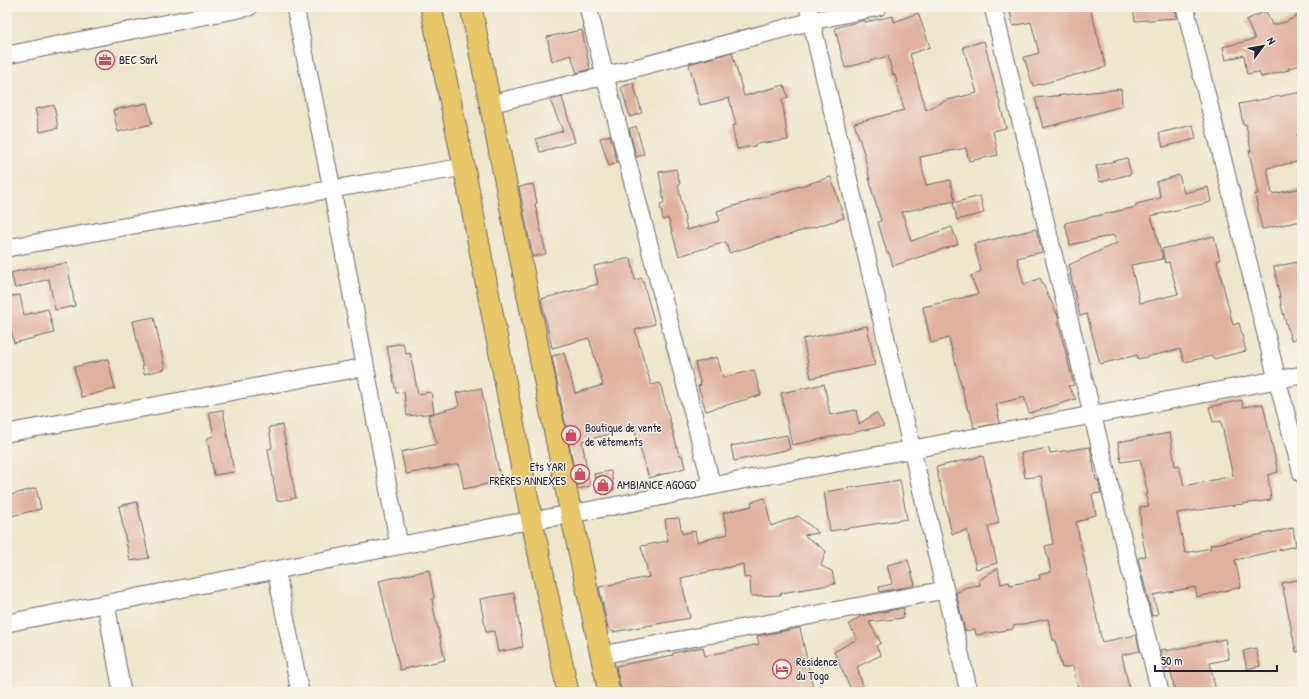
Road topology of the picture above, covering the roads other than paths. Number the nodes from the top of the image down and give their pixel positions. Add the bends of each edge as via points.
1 (249, 7) edge
2 (295, 7) edge
3 (431, 7) edge
4 (470, 7) edge
5 (588, 7) edge
6 (878, 7) edge
7 (993, 7) edge
8 (1185, 7) edge
9 (810, 14) edge
10 (7, 55) edge
11 (605, 76) junction
12 (490, 104) junction
13 (464, 167) junction
14 (332, 189) junction
15 (7, 248) edge
16 (365, 367) junction
17 (1302, 374) edge
18 (1277, 380) junction
19 (1093, 415) junction
20 (7, 433) edge
21 (912, 450) junction
22 (1302, 474) edge
23 (712, 486) junction
24 (571, 514) junction
25 (532, 521) junction
26 (399, 545) junction
27 (276, 570) junction
28 (945, 590) junction
29 (106, 604) junction
30 (7, 623) edge
31 (601, 655) junction
32 (122, 692) edge
33 (300, 692) edge
34 (568, 692) edge
35 (609, 692) edge
36 (969, 692) edge
37 (1160, 692) edge

1 - 10 street
2 - 14 street
3 - 13 main road
4 - 12 main road
5 - 11 street
6 - 9 street
7 - 19 street
8 - 18 street
9 - 11 street
9 - 21 street
11 - 12 street
11 - 23 street
12 - 24 main road
13 - 14 street
13 - 25 main road
14 - 15 street
14 - 16 street
16 - 20 street
16 - 26 street
17 - 18 street
18 - 19 street
18 - 22 street
19 - 21 street
19 - 37 street
21 - 23 street
21 - 28 street
23 - 24 street
24 - 25 street
24 - 31 main road
25 - 26 street
25 - 34 main road
26 - 27 street
27 - 29 street
27 - 33 street
28 - 31 street
28 - 36 street
29 - 30 street
29 - 32 street
31 - 35 main road

